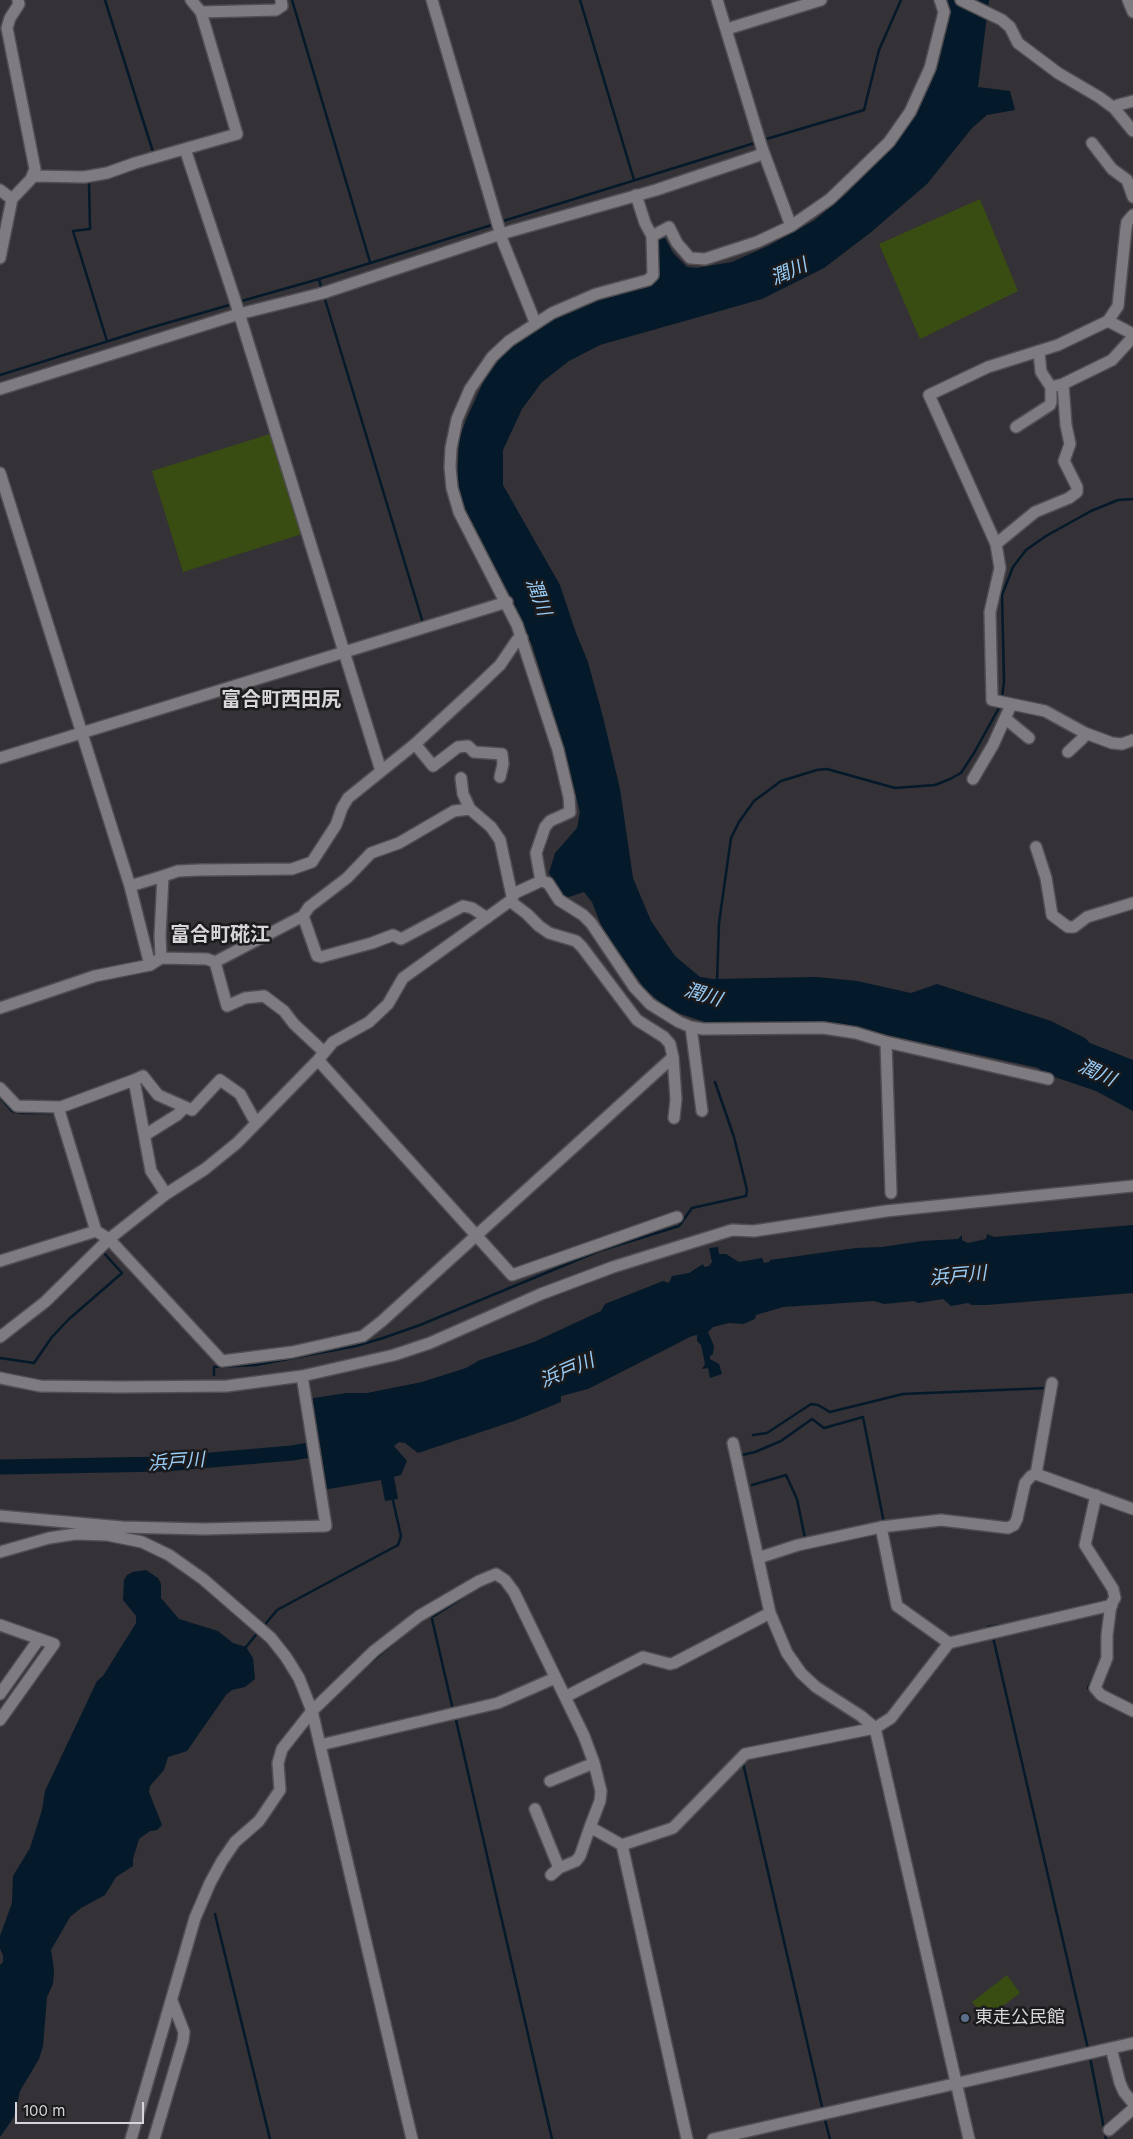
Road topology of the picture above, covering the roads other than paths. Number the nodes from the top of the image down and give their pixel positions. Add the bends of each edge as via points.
1 (18, 0) edge
2 (191, 0) edge
3 (281, 0) edge
4 (432, 0) edge
5 (717, 0) edge
6 (822, 0) edge
7 (940, 0) edge
8 (961, 0) edge
9 (1128, 0) edge
10 (200, 12) junction
11 (1133, 12) edge
12 (727, 29) junction
13 (1133, 101) edge
14 (1114, 108) junction
15 (1133, 132) edge
16 (1092, 143) dead end
17 (762, 148) junction
18 (186, 149) junction
19 (34, 176) junction
20 (0, 190) edge
21 (641, 194) junction
22 (1133, 198) edge
23 (12, 199) junction
24 (1133, 215) edge
25 (791, 226) junction
26 (501, 234) junction
27 (652, 236) junction
28 (0, 258) edge
29 (239, 313) junction
30 (1108, 321) junction
31 (535, 322) junction
32 (1133, 335) edge
33 (1039, 352) junction
34 (1057, 386) junction
35 (0, 389) edge
36 (1016, 427) dead end
37 (0, 473) edge
38 (996, 544) junction
39 (507, 602) junction
40 (522, 638) junction
41 (344, 652) junction
42 (1004, 703) junction
43 (1006, 719) junction
44 (81, 733) junction
45 (1085, 733) junction
46 (1029, 738) dead end
47 (1133, 740) edge
48 (415, 744) junction
49 (1068, 752) dead end
50 (0, 758) edge
51 (382, 770) junction
52 (500, 777) dead end
53 (461, 778) dead end
54 (973, 779) dead end
55 (470, 809) junction
56 (1036, 847) dead end
57 (164, 876) junction
58 (539, 882) junction
59 (130, 886) junction
60 (512, 897) junction
61 (1133, 903) edge
62 (304, 916) junction
63 (487, 918) junction
64 (161, 958) junction
65 (215, 962) junction
66 (150, 965) junction
67 (0, 1008) edge
68 (691, 1027) junction
69 (886, 1042) junction
70 (321, 1056) junction
71 (673, 1056) junction
72 (1048, 1079) dead end
73 (134, 1080) junction
74 (0, 1088) edge
75 (58, 1107) junction
76 (184, 1108) junction
77 (702, 1112) dead end
78 (674, 1118) dead end
79 (256, 1122) junction
80 (145, 1135) junction
81 (1133, 1186) edge
82 (891, 1193) dead end
83 (166, 1194) junction
84 (677, 1217) dead end
85 (96, 1231) junction
86 (476, 1235) junction
87 (109, 1239) junction
88 (0, 1261) edge
89 (0, 1337) edge
90 (302, 1376) junction
91 (0, 1378) edge
92 (1052, 1382) dead end
93 (733, 1443) dead end
94 (1036, 1474) junction
95 (1096, 1495) junction
96 (1133, 1509) edge
97 (0, 1516) edge
98 (881, 1527) junction
99 (0, 1552) edge
100 (758, 1558) junction
101 (1112, 1606) junction
102 (770, 1613) junction
103 (0, 1625) edge
104 (39, 1639) junction
105 (949, 1643) junction
106 (555, 1678) junction
107 (0, 1694) edge
108 (565, 1696) junction
109 (312, 1711) junction
110 (1133, 1711) edge
111 (0, 1720) edge
112 (875, 1728) junction
113 (320, 1745) junction
114 (594, 1762) junction
115 (550, 1781) dead end
116 (535, 1809) dead end
117 (590, 1827) junction
118 (622, 1845) junction
119 (172, 2001) junction
120 (1133, 2042) edge
121 (1112, 2048) junction
122 (957, 2082) junction
123 (1133, 2103) edge
124 (1133, 2109) edge
125 (1109, 2130) dead end
126 (131, 2139) edge
127 (154, 2139) edge
128 (412, 2139) edge
129 (687, 2139) edge
130 (713, 2139) edge
131 (970, 2139) edge

1 - 19 street via 7,28
2 - 10 street
3 - 10 street via 282,6 276,10
4 - 26 street
5 - 12 street
6 - 12 street
7 - 25 street via 944,12 930,68 910,112 889,142 848,182
8 - 14 street via 1002,20 1010,27 1018,43
9 - 11 street
10 - 18 street via 237,134
12 - 17 street
13 - 14 street
14 - 15 street
16 - 22 street via 1112,169 1127,180
17 - 21 street via 763,152 758,156
17 - 25 street
18 - 19 street via 84,177
18 - 29 street
19 - 23 street
20 - 23 street
21 - 26 street
21 - 27 street via 645,223
23 - 28 street
24 - 30 street via 1126,228 1118,306
25 - 27 street via 757,242 705,259 690,258 669,227
26 - 29 street via 312,296
26 - 31 street
27 - 31 street via 653,275 648,280 572,303
29 - 35 street
29 - 41 street
30 - 32 street
30 - 33 street
31 - 39 street via 492,357 478,376 457,419 451,448 452,488 459,512
32 - 34 street via 1112,360
33 - 34 street via 1041,372
33 - 38 street via 988,367 929,394
34 - 36 street via 1050,405
34 - 38 street via 1070,444 1064,461 1077,492 1036,512
37 - 44 street
38 - 42 street via 1000,568 990,612 992,700
39 - 40 street
39 - 41 street
40 - 48 street via 517,640 500,665
40 - 58 street via 558,750 570,812 550,821 545,827 536,853
41 - 44 street
41 - 51 street
42 - 43 street
42 - 45 street via 1046,711
43 - 46 street
43 - 54 street
44 - 50 street
44 - 59 street
45 - 47 street via 1112,743
45 - 49 street
48 - 51 street
48 - 52 street via 433,766 458,747 468,746 474,752 502,754
51 - 57 street via 348,798 336,825 312,862 292,868 178,871
53 - 55 street via 463,794
55 - 60 street via 491,827 500,840
55 - 62 street via 454,811 399,843 371,854 347,878 309,906
56 - 61 street via 1046,878 1052,915 1068,928 1088,917
57 - 59 street
57 - 64 street
58 - 60 street
58 - 68 street via 548,882 558,900 591,923 634,987 650,1004
59 - 66 street
60 - 63 street
60 - 71 street via 544,930 576,941 637,1020 670,1044
62 - 63 street via 317,956 321,957 393,935 401,939 462,906 472,908
62 - 65 street
63 - 70 street via 403,978 388,1004 370,1022 333,1042
64 - 65 street
64 - 66 street
65 - 70 street via 227,1006 246,998 264,996 284,1012
66 - 67 street via 95,976
68 - 69 street via 822,1028
68 - 77 street
69 - 72 street
69 - 82 street
70 - 79 street
70 - 86 street
71 - 78 street
71 - 86 street
73 - 75 street
73 - 76 street via 143,1076 158,1095
73 - 80 street
74 - 75 street via 16,1106
75 - 85 street
76 - 79 street via 192,1110 220,1080 240,1094
76 - 80 street
79 - 83 street via 237,1143 205,1169
80 - 83 street via 151,1171
81 - 90 street via 886,1211 754,1231 732,1230 612,1267 430,1343 394,1355
83 - 87 street
84 - 86 street via 512,1275
85 - 87 street
85 - 88 street
86 - 87 street via 363,1336 292,1352 222,1361
87 - 89 street via 45,1302
90 - 91 street via 227,1386 140,1387 40,1386
90 - 97 street via 326,1526 122,1527
92 - 94 street
93 - 100 street
94 - 95 street
94 - 98 street via 1025,1484 1017,1519 1008,1528 941,1520
95 - 96 street
95 - 101 street via 1085,1545 1113,1590
98 - 100 street via 798,1545
98 - 105 street via 897,1606
99 - 109 street via 75,1534 131,1539 161,1550 271,1638 293,1668
100 - 102 street
101 - 105 street
101 - 110 street via 1107,1658 1095,1688 1100,1695
102 - 108 street via 674,1663 643,1657
102 - 112 street via 787,1653 801,1673
103 - 104 street
104 - 107 street
104 - 111 street via 54,1644
105 - 112 street via 891,1718
106 - 108 street
106 - 109 street via 514,1592 496,1574 419,1616 374,1651
106 - 113 street via 498,1703
108 - 114 street
109 - 113 street
109 - 119 street via 282,1749 278,1763 280,1790 259,1820 236,1842 210,1883 195,1918
112 - 118 street via 746,1754 674,1828
112 - 122 street
113 - 128 street
114 - 115 street
114 - 117 street via 601,1791
116 - 117 street via 555,1871 580,1856
117 - 118 street
118 - 129 street
119 - 126 street
119 - 127 street via 184,2032 183,2041
120 - 121 street
121 - 122 street
121 - 123 street via 1120,2083
122 - 130 street
122 - 131 street
124 - 125 street

